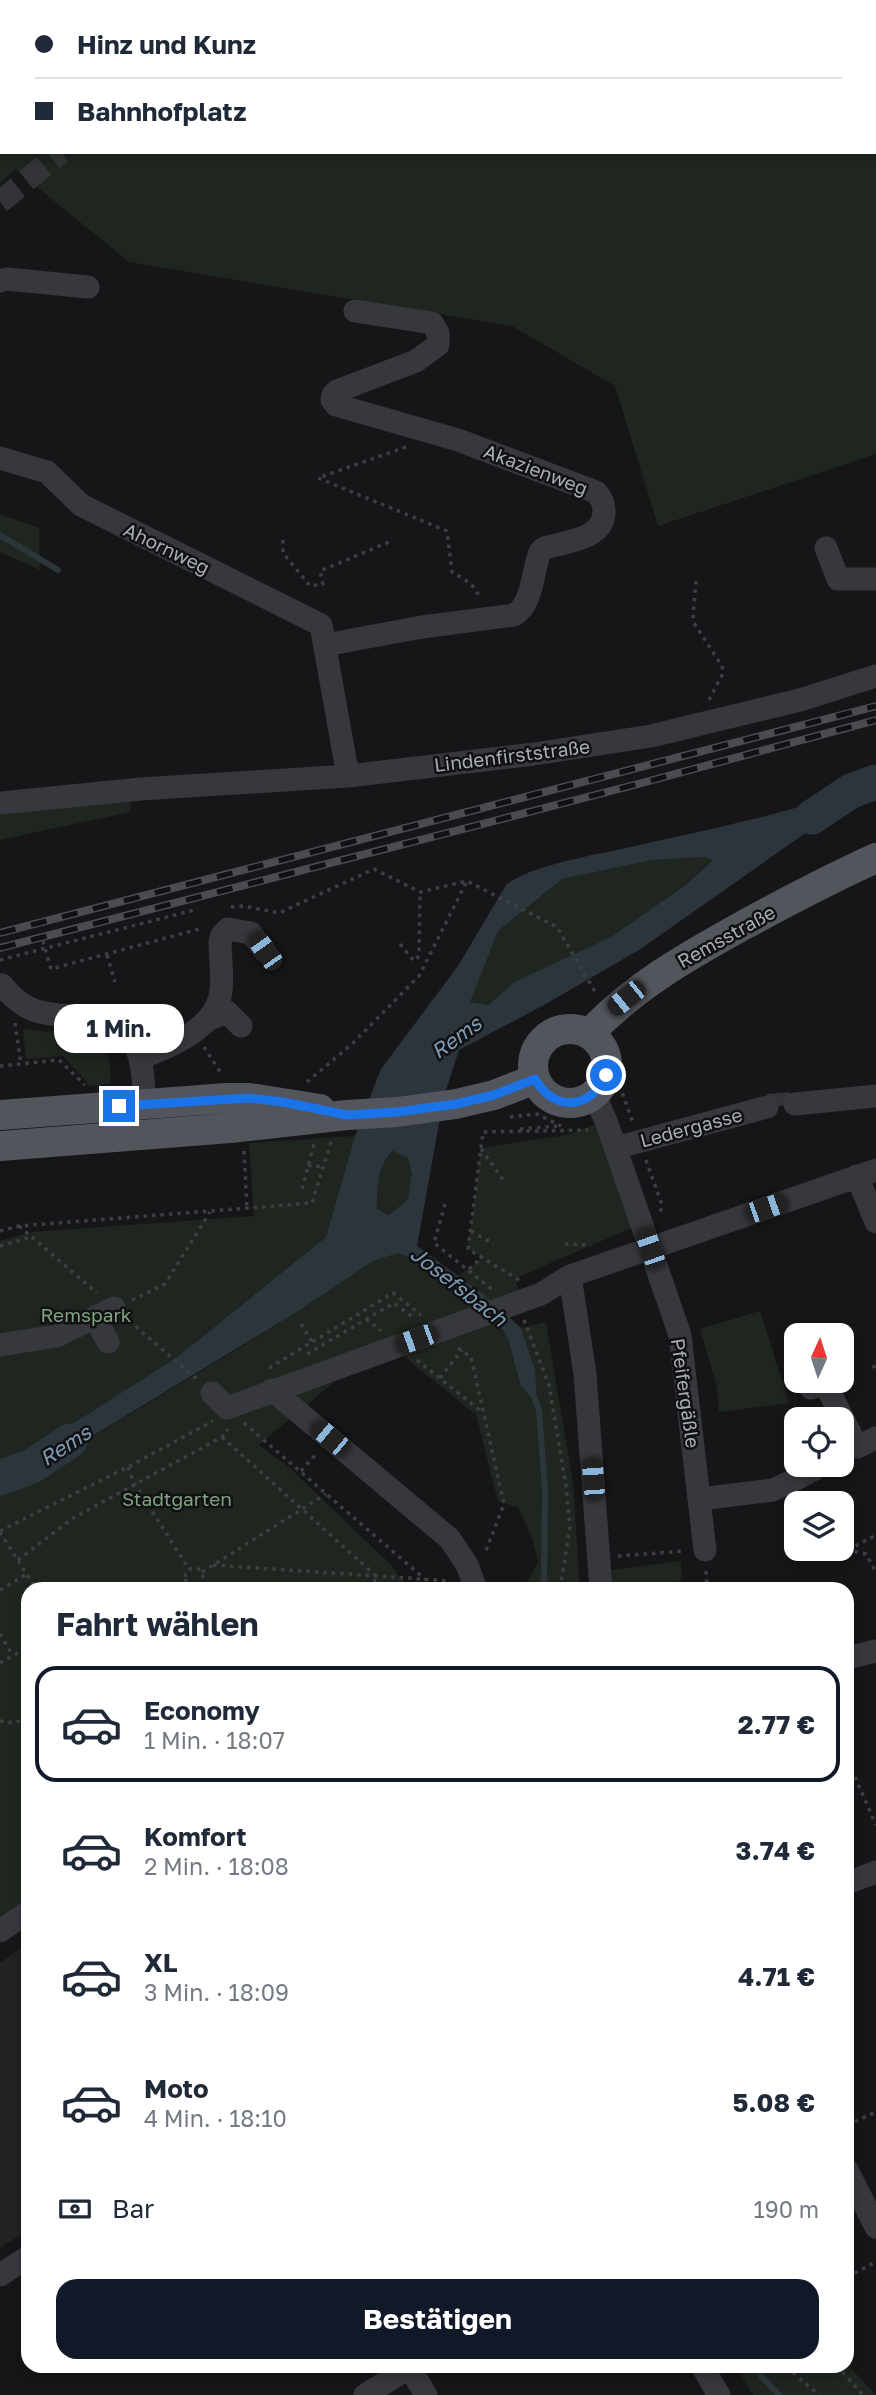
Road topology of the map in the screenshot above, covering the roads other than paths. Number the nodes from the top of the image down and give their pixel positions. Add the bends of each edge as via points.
1 (0, 281) edge
2 (88, 287) dead end
3 (355, 311) dead end
4 (0, 458) edge
5 (826, 548) dead end
6 (876, 579) edge
7 (325, 645) junction
8 (876, 676) edge
9 (348, 776) junction
10 (0, 803) edge
11 (876, 858) edge
12 (265, 951) dead end
13 (2, 985) edge
14 (200, 1025) junction
15 (241, 1026) dead end
16 (589, 1034) junction
17 (140, 1058) junction
18 (535, 1079) junction
19 (876, 1096) edge
20 (145, 1104) junction
21 (795, 1104) dead end
22 (767, 1107) dead end
23 (600, 1108) junction
24 (0, 1115) edge
25 (339, 1128) junction
26 (0, 1146) edge
27 (615, 1148) junction
28 (866, 1173) edge
29 (876, 1222) edge
30 (650, 1248) junction
31 (570, 1276) junction
32 (108, 1342) dead end
33 (0, 1345) edge
34 (270, 1379) junction
35 (830, 1393) edge
36 (222, 1410) road end
37 (858, 1447) edge
38 (796, 1479) tunnel mouth
39 (700, 1499) junction
40 (705, 1550) road end
41 (470, 1582) edge
42 (600, 1582) edge
43 (876, 1651) edge
44 (854, 1656) edge
45 (876, 1872) edge
46 (854, 1880) edge
47 (21, 1917) edge
48 (0, 1931) edge
49 (854, 2184) edge
50 (876, 2227) edge
51 (21, 2262) edge
52 (0, 2276) edge
53 (401, 2373) edge
54 (414, 2373) edge
55 (706, 2373) edge
56 (365, 2395) edge
57 (426, 2395) edge
58 (719, 2395) edge

1 - 2 street
3 - 7 street, Akazienweg via 432,323 438,345 416,361 337,391 332,400 336,405 441,435 596,492 604,504 604,521 594,533 540,552 526,603 514,615
4 - 7 street, Ahornweg via 47,472 80,505 321,625
5 - 6 street via 838,579
7 - 9 street
8 - 9 street, Lindenfirststraße via 800,700 651,736
9 - 10 street, Lindenfirststraße
11 - 16 main road, Remsstraße via 824,881 691,954 640,987
12 - 14 street via 245,930 228,929 222,935 220,998
13 - 17 street via 15,1000 36,1011 97,1018 116,1025 132,1040
14 - 15 street via 227,1012
14 - 17 street
16 - 18 main road via 577,1029 551,1033 535,1053
16 - 23 main road via 598,1041 607,1063
17 - 20 street
18 - 23 main road via 550,1097 572,1103 583,1100
18 - 25 main road via 496,1106 456,1104 397,1112
19 - 21 street
20 - 24 main road
20 - 25 main road via 227,1098 283,1102
22 - 27 street, Ledergasse
23 - 27 street, Ledergasse
25 - 26 main road via 230,1128
27 - 30 street, Ledergasse
28 - 29 street
28 - 30 street
30 - 31 street
30 - 39 street, Pfeifergäßle via 680,1335
31 - 34 street via 521,1309
31 - 42 street via 591,1374
32 - 33 street via 105,1313 57,1336
34 - 36 street
34 - 41 street via 450,1539 467,1564
35 - 37 street
38 - 39 street via 773,1490
39 - 40 street, Pfeifergäßle
43 - 44 street
45 - 46 street
47 - 48 street
49 - 50 street
51 - 52 street
53 - 56 street
54 - 57 street
55 - 58 street

